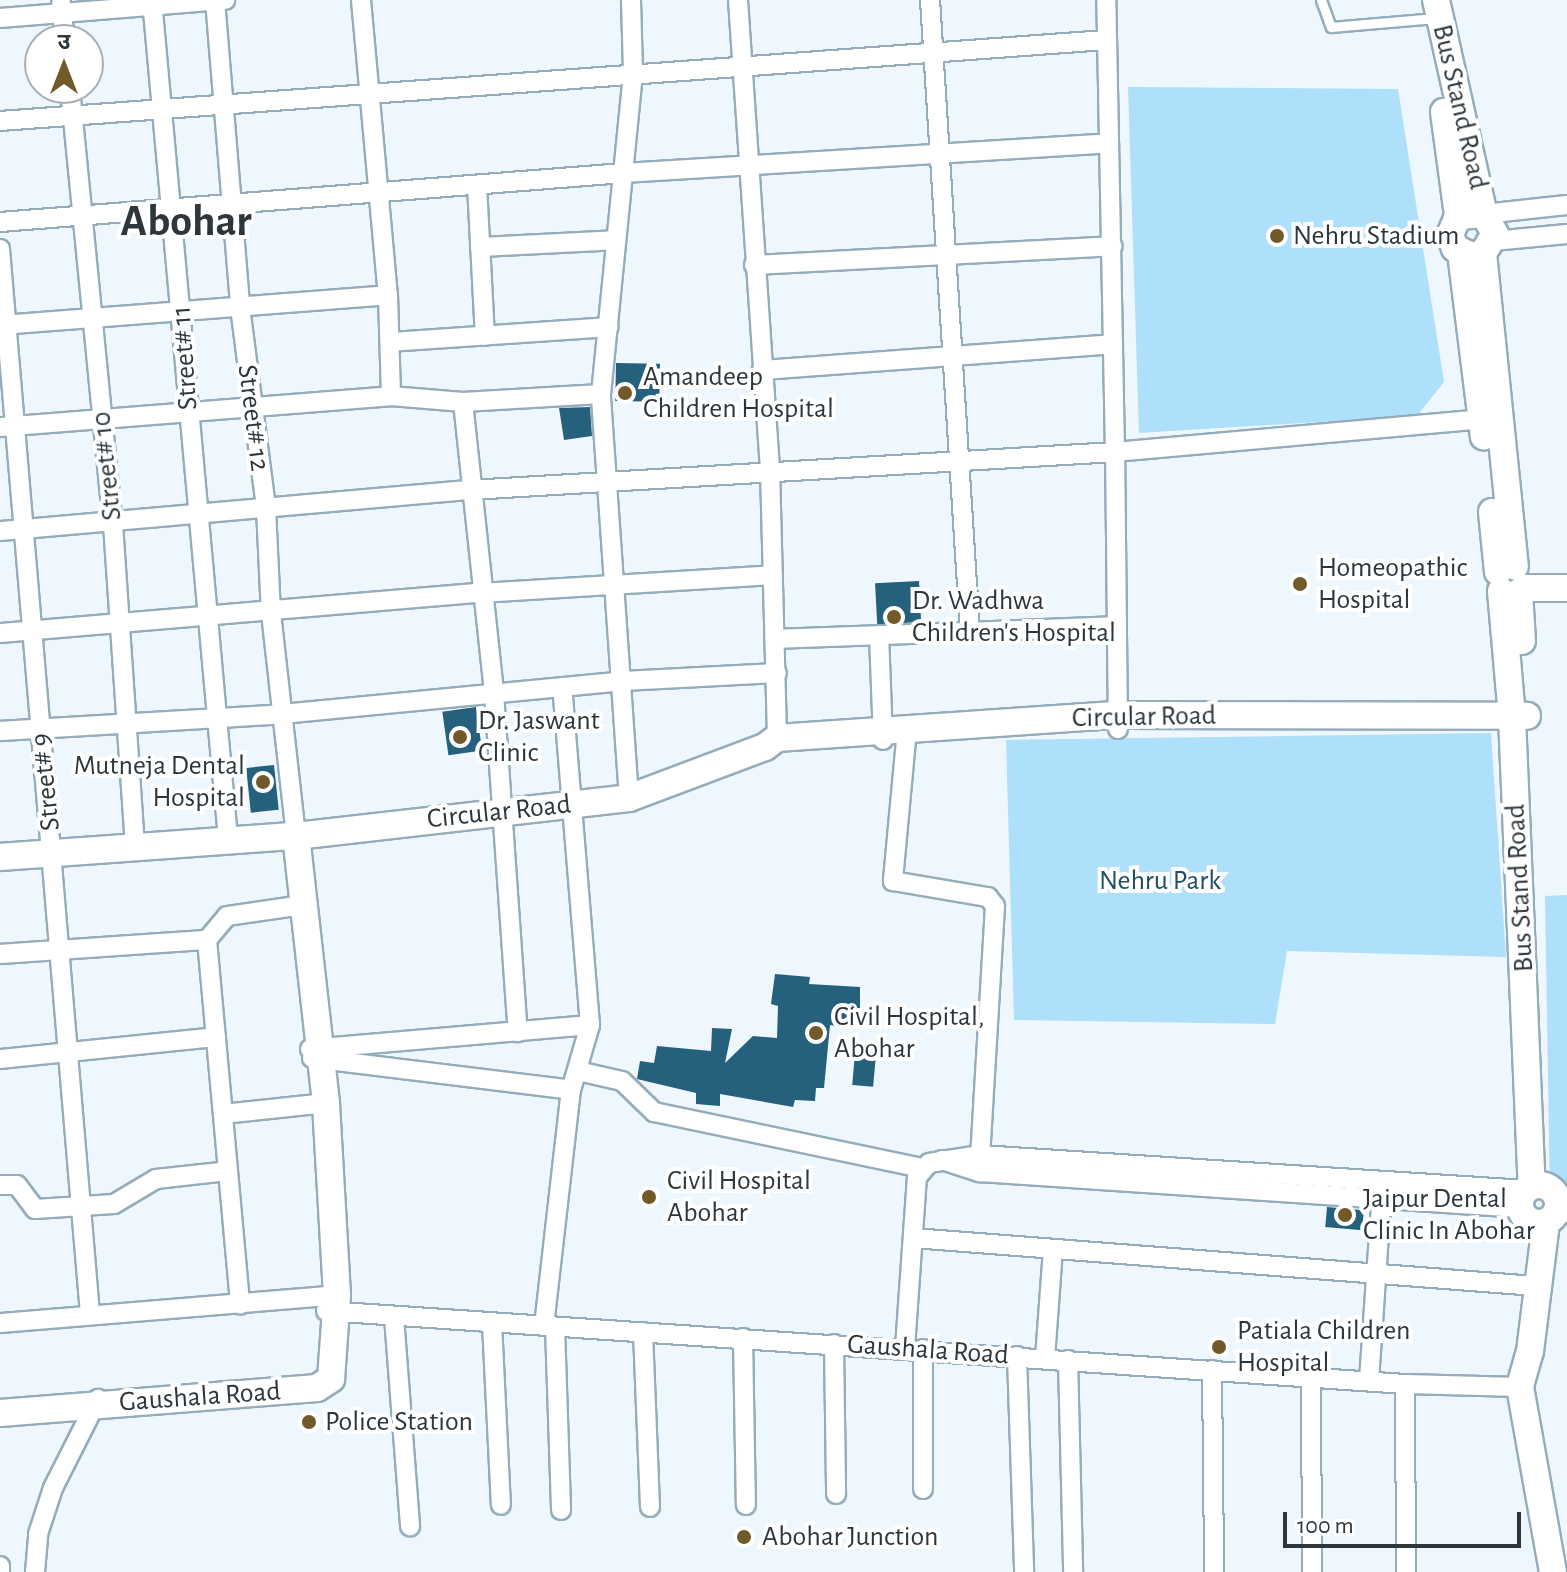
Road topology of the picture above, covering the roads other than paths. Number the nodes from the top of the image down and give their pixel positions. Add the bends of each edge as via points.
1 (215, 0) edge
2 (225, 0) edge
3 (361, 0) edge
4 (631, 0) edge
5 (738, 0) edge
6 (930, 0) edge
7 (1106, 0) edge
8 (1321, 0) edge
9 (153, 2) edge
10 (62, 6) edge
11 (1430, 10) edge
12 (0, 18) edge
13 (1105, 40) junction
14 (932, 50) junction
15 (742, 64) junction
16 (633, 72) junction
17 (369, 90) junction
18 (226, 103) junction
19 (72, 104) edge
20 (164, 106) junction
21 (73, 115) junction
22 (0, 121) edge
23 (1109, 143) junction
24 (937, 155) junction
25 (748, 165) junction
26 (624, 173) junction
27 (477, 185) junction
28 (379, 192) junction
29 (1567, 205) edge
30 (234, 206) junction
31 (174, 209) junction
32 (82, 215) junction
33 (1471, 215) junction
34 (0, 222) edge
35 (1567, 234) edge
36 (616, 240) junction
37 (1112, 246) junction
38 (480, 247) junction
39 (0, 249) edge
40 (1479, 249) junction
41 (943, 254) junction
42 (754, 265) junction
43 (388, 295) junction
44 (240, 307) junction
45 (181, 311) junction
46 (91, 317) junction
47 (3, 325) edge
48 (608, 327) junction
49 (485, 336) junction
50 (390, 342) junction
51 (1113, 344) junction
52 (950, 357) junction
53 (762, 370) junction
54 (601, 394) junction
55 (391, 396) junction
56 (463, 402) junction
57 (250, 408) junction
58 (189, 416) junction
59 (1491, 418) junction
60 (102, 419) junction
61 (6, 427) edge
62 (1115, 452) junction
63 (958, 458) junction
64 (770, 469) junction
65 (604, 482) junction
66 (470, 490) junction
67 (266, 508) junction
68 (197, 512) junction
69 (113, 524) junction
70 (0, 531) edge
71 (22, 531) junction
72 (772, 575) junction
73 (1567, 575) edge
74 (1514, 581) junction
75 (614, 583) junction
76 (1567, 588) edge
77 (481, 593) junction
78 (271, 613) junction
79 (207, 617) junction
80 (117, 623) junction
81 (1117, 626) junction
82 (31, 631) junction
83 (970, 632) junction
84 (0, 633) edge
85 (879, 635) junction
86 (775, 639) junction
87 (777, 673) junction
88 (623, 681) junction
89 (562, 687) junction
90 (494, 693) junction
91 (282, 714) junction
92 (218, 716) junction
93 (1118, 722) junction
94 (125, 723) junction
95 (1520, 723) junction
96 (40, 729) junction
97 (0, 731) edge
98 (890, 737) junction
99 (771, 742) junction
100 (629, 798) junction
101 (573, 803) junction
102 (503, 811) junction
103 (284, 836) junction
104 (228, 838) junction
105 (135, 845) junction
106 (0, 857) edge
107 (55, 861) junction
108 (0, 871) edge
109 (295, 906) junction
110 (207, 940) junction
111 (60, 947) junction
112 (0, 954) edge
113 (590, 1025) junction
114 (518, 1032) junction
115 (216, 1037) junction
116 (71, 1054) junction
117 (314, 1054) junction
118 (0, 1059) edge
119 (578, 1071) junction
120 (571, 1090) junction
121 (319, 1104) junction
122 (223, 1114) junction
123 (980, 1155) junction
124 (942, 1160) junction
125 (921, 1168) junction
126 (228, 1171) junction
127 (0, 1185) edge
128 (1381, 1192) junction
129 (1545, 1204) edge
130 (81, 1206) junction
131 (913, 1238) junction
132 (1053, 1250) junction
133 (1374, 1277) junction
134 (1530, 1286) junction
135 (330, 1304) junction
136 (240, 1305) junction
137 (90, 1314) junction
138 (394, 1317) junction
139 (0, 1323) edge
140 (492, 1323) junction
141 (549, 1326) junction
142 (643, 1332) junction
143 (743, 1338) junction
144 (834, 1344) junction
145 (914, 1349) junction
146 (1017, 1356) junction
147 (1045, 1358) junction
148 (1068, 1360) junction
149 (1212, 1370) junction
150 (1311, 1377) junction
151 (1521, 1377) junction
152 (1369, 1381) junction
153 (1405, 1384) junction
154 (98, 1399) junction
155 (0, 1400) edge
156 (0, 1413) edge
157 (923, 1489) dead end
158 (836, 1494) dead end
159 (501, 1505) dead end
160 (746, 1505) dead end
161 (650, 1507) dead end
162 (561, 1510) dead end
163 (410, 1526) dead end
164 (0, 1566) edge
165 (0, 1572) edge
166 (35, 1572) edge
167 (1024, 1572) edge
168 (1073, 1572) edge
169 (1214, 1572) edge
170 (1312, 1572) edge
171 (1406, 1572) edge
172 (1553, 1572) edge

1 - 2 street
1 - 9 street
1 - 18 street, Street# 12
3 - 17 street
4 - 16 street
5 - 15 street
6 - 14 street
7 - 13 street
8 - 11 lane via 1331,27
9 - 10 street
9 - 20 street, Street# 11
10 - 12 street
11 - 33 main road, Bus Stand Road via 1445,115
13 - 14 street
13 - 23 street
14 - 15 street
14 - 24 street
15 - 16 street
15 - 25 street
16 - 17 street
16 - 26 street
17 - 18 street
17 - 28 street
18 - 20 street
18 - 30 street, Street# 12
19 - 21 street, Street# 10
20 - 21 street
20 - 31 street, Street# 11
21 - 22 street
21 - 32 street, Street# 10
23 - 24 street
23 - 37 street
24 - 25 street
24 - 41 street
25 - 26 street
25 - 42 street
26 - 27 street
26 - 36 street
27 - 28 street
27 - 38 street
28 - 30 street
28 - 43 street
29 - 33 street
30 - 31 street
30 - 44 street, Street# 12
31 - 32 street
31 - 45 street, Street# 11
32 - 34 street
32 - 46 street, Street# 10
33 - 40 main road, Bus Stand Road
33 - 40 main road, Bus Stand Road via 1450,235
35 - 40 street
36 - 38 street
36 - 48 street
37 - 41 street
37 - 51 street
38 - 49 street
39 - 47 street, Street# 9
40 - 59 main road, Bus Stand Road
41 - 42 street
41 - 52 street
42 - 53 street
43 - 44 street
43 - 50 street
44 - 45 street
44 - 57 street, Street# 12
45 - 46 street
45 - 58 street, Street# 11
46 - 47 street
46 - 60 street, Street# 10
47 - 61 street, Street# 9
48 - 49 street
48 - 54 street
49 - 50 street
50 - 55 street
51 - 52 street
51 - 62 street
52 - 53 street
52 - 63 street
53 - 64 street
54 - 56 street
54 - 65 street
55 - 56 street
55 - 57 street
56 - 66 street
57 - 58 street
57 - 67 street, Street# 12
58 - 60 street
58 - 68 street, Street# 11
59 - 62 street
59 - 74 main road, Bus Stand Road
60 - 61 street
60 - 69 street, Street# 10
61 - 71 street, Street# 9
62 - 63 street
62 - 81 street
63 - 64 street
63 - 83 street
64 - 65 street
64 - 72 street
65 - 66 street
65 - 75 street
66 - 67 street
66 - 77 street
67 - 68 street
67 - 78 street, Street# 12
68 - 69 street
68 - 79 street, Street# 11
69 - 71 street
69 - 80 street, Street# 10
70 - 71 street
71 - 82 street, Street# 9
72 - 75 street
72 - 86 street
73 - 74 main road
74 - 76 main road
74 - 95 main road, Bus Stand Road
75 - 77 street
75 - 88 street
77 - 78 street
77 - 90 street
78 - 79 street
78 - 91 street, Street# 12
79 - 80 street
79 - 92 street, Street# 11
80 - 82 street
80 - 94 street, Street# 10
81 - 83 street
81 - 93 street
82 - 84 street
82 - 96 street, Street# 9
83 - 85 street
85 - 86 street
85 - 98 street
86 - 87 street
87 - 88 street
87 - 99 street
88 - 89 street
88 - 100 street
89 - 90 street
89 - 101 street
90 - 91 street
90 - 102 street
91 - 92 street
91 - 103 street, Street# 12
92 - 94 street
92 - 104 street, Street# 11
93 - 95 main road, Circular Road
93 - 98 main road, Circular Road
94 - 96 street
94 - 105 street, Street# 10
95 - 129 main road, Bus Stand Road
96 - 97 street
96 - 107 street, Street# 9
98 - 99 main road, Circular Road
98 - 123 street via 893,881 988,897 995,906
99 - 100 main road, Circular Road
100 - 101 main road, Circular Road
101 - 102 main road, Circular Road
101 - 113 street
102 - 103 main road, Circular Road
102 - 114 street
103 - 104 main road, Circular Road
103 - 107 main road, Circular Road via 229,852
103 - 109 main road
104 - 105 main road, Circular Road
105 - 107 main road, Circular Road
106 - 107 main road, Circular Road
107 - 108 main road, Circular Road
107 - 111 street, Street# 9
109 - 110 street via 227,916
109 - 117 main road
110 - 111 street
110 - 115 street
111 - 112 street
111 - 116 street, Street# 9
113 - 114 street
113 - 119 street
114 - 117 street
115 - 116 street
115 - 122 street
116 - 118 street
116 - 130 street, Street# 9
117 - 120 street
117 - 121 main road
119 - 120 street
119 - 125 street via 622,1081 654,1112
120 - 141 street
121 - 122 street
121 - 135 main road
122 - 126 street
123 - 124 street
123 - 128 street
124 - 125 street
124 - 128 street via 980,1172
125 - 131 street
126 - 130 street via 156,1179 121,1203
126 - 136 street
127 - 130 street via 17,1185 35,1209
128 - 129 street
128 - 133 street
129 - 134 main road, Bus Stand Road
130 - 137 street, Street# 9
131 - 132 street
131 - 145 street
132 - 133 street
132 - 147 street
133 - 134 street
133 - 152 street
134 - 151 main road, Bus Stand Road via 1515,1350
135 - 136 street
135 - 138 street, Gaushala Road
135 - 154 main road, Gaushala Road via 331,1379 317,1388
136 - 137 street
137 - 139 street
138 - 140 street, Gaushala Road
138 - 163 street
140 - 141 street, Gaushala Road
140 - 159 street
141 - 142 street, Gaushala Road
141 - 162 street
142 - 143 street, Gaushala Road
142 - 161 street
143 - 144 street, Gaushala Road
143 - 160 street
144 - 145 street, Gaushala Road
144 - 158 street
145 - 146 street, Gaushala Road
145 - 157 street
146 - 147 street, Gaushala Road
146 - 167 street
147 - 148 street, Gaushala Road
148 - 149 street, Gaushala Road
148 - 168 street
149 - 150 street, Gaushala Road
149 - 169 street
150 - 152 street, Gaushala Road
150 - 170 street
151 - 153 street, Gaushala Road
151 - 172 main road, Bus Stand Road
152 - 153 street, Gaushala Road
153 - 171 street
154 - 155 main road, Gaushala Road
154 - 156 main road, Gaushala Road
154 - 166 street via 53,1488 38,1534
164 - 165 street

